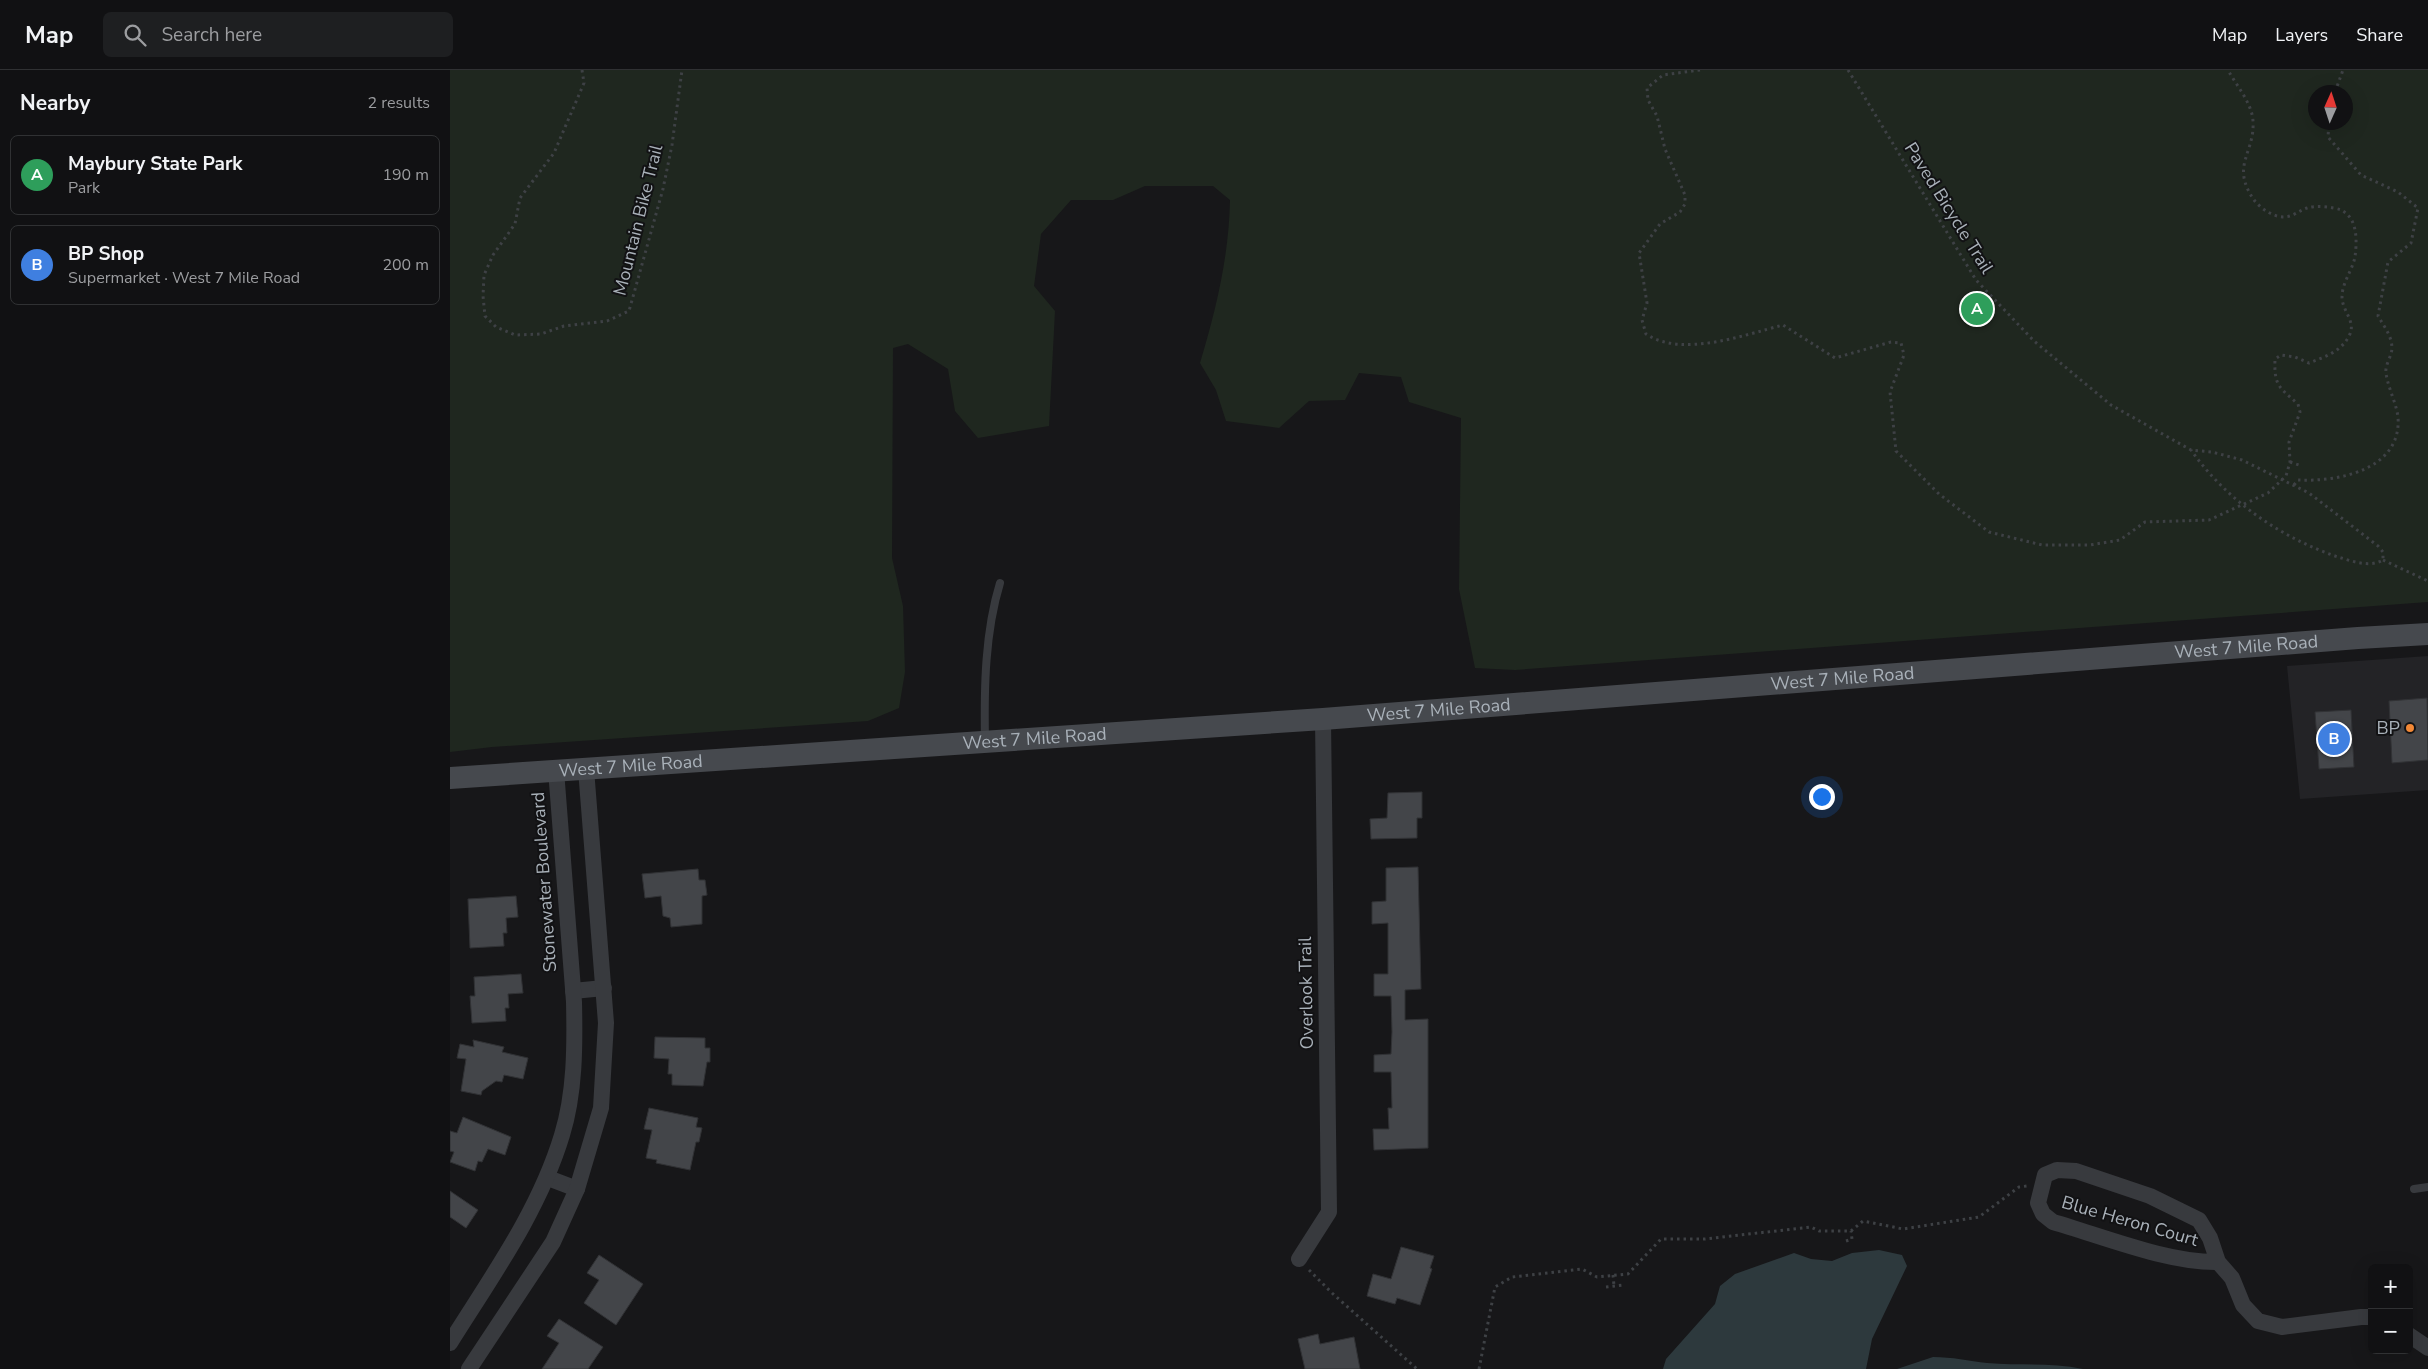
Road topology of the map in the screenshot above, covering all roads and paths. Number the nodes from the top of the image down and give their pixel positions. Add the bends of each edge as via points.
1 (582, 70) edge
2 (682, 70) edge
3 (1700, 70) edge
4 (1848, 70) edge
5 (2228, 70) edge
6 (2343, 70) edge
7 (2338, 85) edge
8 (2328, 130) edge
9 (2191, 450) junction
10 (2290, 462) junction
11 (2302, 466) dead end
12 (2283, 480) junction
13 (2294, 485) junction
14 (2243, 504) junction
15 (2383, 560) junction
16 (2428, 581) edge
17 (1000, 582) dead end
18 (2428, 634) edge
19 (1323, 719) junction
20 (985, 742) junction
21 (586, 768) junction
22 (556, 770) junction
23 (450, 778) edge
24 (604, 988) junction
25 (573, 991) junction
26 (548, 1178) junction
27 (2040, 1187) junction
28 (2428, 1187) edge
29 (578, 1189) junction
30 (2414, 1189) dead end
31 (1851, 1231) junction
32 (1846, 1241) dead end
33 (1299, 1259) joint
34 (2218, 1262) junction
35 (1613, 1275) junction
36 (1623, 1285) dead end
37 (1614, 1286) junction
38 (1606, 1287) dead end
39 (2368, 1317) edge
40 (2413, 1338) edge
41 (450, 1343) edge
42 (2428, 1348) edge
43 (470, 1369) edge
44 (1417, 1369) edge
45 (1480, 1369) edge

1 - 2 path, Mountain Bike Trail via 584,83 554,153 520,198 515,224 493,255 484,275 486,316 496,327 515,334 541,334 564,326 607,321 629,311 663,189
3 - 14 path via 1663,75 1647,88 1665,149 1685,195 1685,204 1680,212 1660,224 1639,253 1647,303 1642,320 1646,334 1665,343 1684,346 1784,325 1835,358 1891,342 1901,343 1904,356 1890,392 1896,451 1939,494 1989,532 2042,545 2090,545 2120,540 2145,522 2209,520
4 - 9 path, Paved Bicycle Trail via 1976,280 2034,341 2111,405
5 - 10 path via 2250,107 2253,121 2243,176 2255,200 2280,218 2309,207 2341,210 2351,217 2355,227 2355,258 2342,296 2352,326 2350,336 2334,353 2309,363 2281,355 2274,359 2274,378 2279,388 2298,404 2300,412 2290,442
6 - 7 path
8 - 13 path via 2328,137 2361,175 2398,192 2418,208 2411,243 2388,262 2378,316 2392,339 2386,371 2398,418 2395,440 2373,466 2342,477 2298,480
9 - 12 path, Paved Bicycle Trail via 2242,460
9 - 14 path, Paved Bicycle Trail via 2205,470
10 - 11 path
10 - 12 path
12 - 13 path, Paved Bicycle Trail
12 - 14 path via 2268,493
13 - 15 path, Paved Bicycle Trail via 2364,533 2383,552
14 - 15 path, Paved Bicycle Trail via 2269,524 2326,553 2371,564
15 - 16 path
17 - 20 lane via 991,612
18 - 19 street, West 7 Mile Road
19 - 20 street, West 7 Mile Road
19 - 33 street, Overlook Trail via 1329,1212
20 - 21 street, West 7 Mile Road
21 - 22 street, West 7 Mile Road
21 - 24 street
22 - 23 street, West 7 Mile Road
22 - 25 street, Stonewater Boulevard
24 - 25 street, Stonewater Boulevard
24 - 29 street via 606,1049 601,1108
25 - 26 street, Stonewater Boulevard via 571,1093 563,1134
26 - 29 street
26 - 41 street, Stonewater Boulevard via 524,1226
27 - 31 path via 2019,1187 1979,1217 1903,1228 1864,1221
27 - 34 street, Blue Heron Court via 2038,1203 2043,1214 2053,1222 2171,1256
27 - 34 street, Blue Heron Court via 2045,1175 2057,1170 2076,1171 2150,1196 2199,1220 2210,1238
28 - 30 lane
29 - 43 street via 553,1242
31 - 32 path via 1852,1239
31 - 35 path via 1819,1231 1811,1227 1705,1239 1661,1239 1628,1274
33 - 44 path
34 - 39 street, Blue Heron Court via 2232,1278 2243,1306 2258,1321 2271,1326 2282,1328
35 - 37 path
35 - 45 path via 1597,1277 1582,1269 1512,1277 1496,1287
36 - 37 path
37 - 38 path
40 - 42 street

